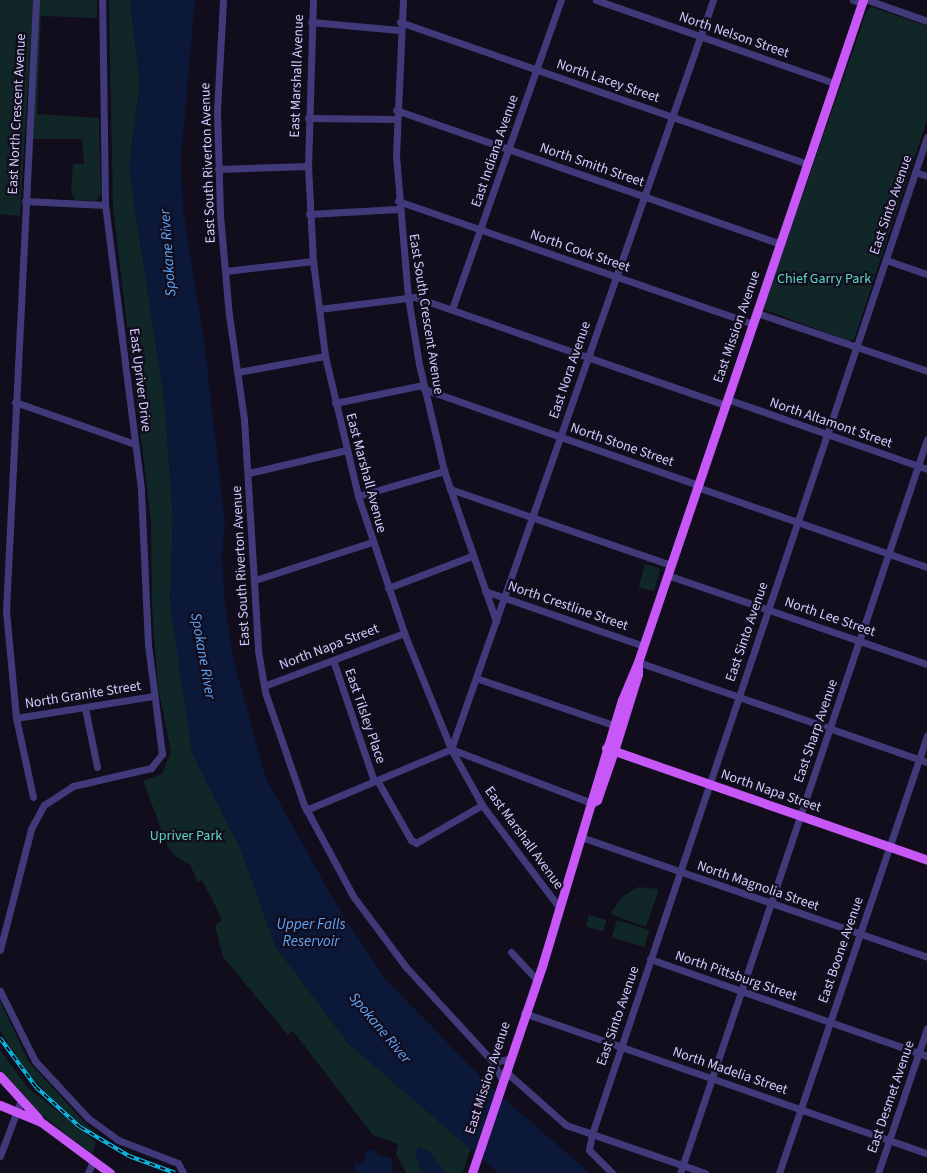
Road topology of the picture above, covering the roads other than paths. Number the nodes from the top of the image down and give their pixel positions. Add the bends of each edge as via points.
1 (36, 0) edge
2 (102, 0) edge
3 (223, 0) edge
4 (313, 0) edge
5 (402, 0) edge
6 (561, 0) edge
7 (596, 0) edge
8 (713, 0) edge
9 (862, 1) edge
10 (927, 21) edge
11 (311, 22) junction
12 (400, 26) junction
13 (700, 37) junction
14 (537, 69) junction
15 (835, 84) junction
16 (396, 110) junction
17 (673, 117) junction
18 (308, 118) junction
19 (396, 119) junction
20 (927, 137) edge
21 (509, 149) junction
22 (807, 164) junction
23 (308, 166) junction
24 (218, 169) junction
25 (915, 172) junction
26 (927, 176) edge
27 (644, 196) junction
28 (25, 201) junction
29 (105, 205) junction
30 (398, 205) junction
31 (309, 214) junction
32 (481, 229) junction
33 (780, 244) junction
34 (886, 260) junction
35 (314, 261) junction
36 (225, 271) junction
37 (927, 274) edge
38 (616, 277) junction
39 (408, 297) junction
40 (319, 309) junction
41 (452, 309) junction
42 (757, 313) junction
43 (753, 324) junction
44 (857, 347) junction
45 (325, 356) junction
46 (589, 357) junction
47 (927, 371) edge
48 (238, 372) junction
49 (424, 387) junction
50 (15, 402) junction
51 (726, 402) junction
52 (335, 403) junction
53 (827, 434) junction
54 (560, 437) junction
55 (927, 439) edge
56 (135, 444) junction
57 (346, 450) junction
58 (918, 466) junction
59 (927, 469) edge
60 (444, 472) junction
61 (249, 473) junction
62 (697, 486) junction
63 (450, 489) junction
64 (358, 496) junction
65 (532, 518) junction
66 (798, 522) junction
67 (372, 542) junction
68 (889, 553) junction
69 (472, 556) junction
70 (670, 565) junction
71 (927, 567) edge
72 (667, 575) junction
73 (255, 580) junction
74 (388, 588) junction
75 (485, 591) junction
76 (505, 598) junction
77 (768, 609) junction
78 (496, 622) junction
79 (404, 633) junction
80 (859, 641) junction
81 (644, 646) junction
82 (333, 660) junction
83 (638, 662) junction
84 (927, 664) edge
85 (476, 678) junction
86 (264, 686) junction
87 (154, 696) junction
88 (738, 697) junction
89 (85, 708) junction
90 (16, 718) junction
91 (613, 725) junction
92 (830, 729) junction
93 (927, 735) edge
94 (451, 749) junction
95 (610, 749) junction
96 (918, 760) junction
97 (927, 762) edge
98 (97, 767) dead end
99 (376, 780) junction
100 (709, 784) junction
101 (33, 797) dead end
102 (592, 803) junction
103 (482, 805) junction
104 (306, 810) junction
105 (801, 816) junction
106 (581, 837) junction
107 (889, 847) junction
108 (927, 860) edge
109 (680, 872) junction
110 (771, 903) junction
111 (559, 907) junction
112 (860, 934) junction
113 (0, 950) edge
114 (512, 952) dead end
115 (542, 957) junction
116 (927, 957) edge
117 (650, 959) junction
118 (534, 976) junction
119 (0, 991) edge
120 (742, 991) junction
121 (531, 992) junction
122 (524, 1013) junction
123 (830, 1021) junction
124 (927, 1028) edge
125 (621, 1046) junction
126 (919, 1053) junction
127 (927, 1056) edge
128 (509, 1059) junction
129 (494, 1062) junction
130 (0, 1076) edge
131 (503, 1077) junction
132 (712, 1078) junction
133 (21, 1100) junction
134 (0, 1105) edge
135 (801, 1108) junction
136 (16, 1111) junction
137 (41, 1122) junction
138 (592, 1134) junction
139 (889, 1140) junction
140 (927, 1153) edge
141 (0, 1156) edge
142 (92, 1161) junction
143 (682, 1165) junction
144 (472, 1172) edge
145 (88, 1173) edge
146 (110, 1173) edge
147 (183, 1173) edge
148 (612, 1173) edge
149 (680, 1173) edge
150 (705, 1173) edge
151 (779, 1173) edge
152 (878, 1173) edge

1 - 28 street, East North Crescent Avenue
2 - 29 street, East Upriver Drive
3 - 24 street, East South Riverton Avenue via 218,81
4 - 11 street, East Marshall Avenue
5 - 12 street, East South Crescent Avenue
6 - 14 street, East Indiana Avenue
7 - 13 street, North Nelson Street
8 - 13 street, East Nora Avenue
9 - 10 street
9 - 15 main road, East Mission Avenue
11 - 12 street, North Lacey Street
11 - 18 street, East Marshall Avenue
12 - 14 street, North Lacey Street
12 - 16 street, East South Crescent Avenue
13 - 15 street, North Nelson Street
13 - 17 street, East Nora Avenue
14 - 17 street, North Lacey Street
14 - 21 street, East Indiana Avenue
15 - 22 main road, East Mission Avenue
16 - 19 street, East South Crescent Avenue
16 - 21 street, North Smith Street
17 - 22 street, North Lacey Street
17 - 27 street, East Nora Avenue
18 - 19 street
18 - 23 street, East Marshall Avenue
19 - 30 street, East South Crescent Avenue
20 - 25 street, East Sinto Avenue
21 - 27 street, North Smith Street
21 - 32 street, East Indiana Avenue
22 - 33 main road, East Mission Avenue
23 - 24 street
23 - 31 street, East Marshall Avenue
24 - 36 street, East South Riverton Avenue
25 - 26 street
25 - 34 street, East Sinto Avenue
27 - 33 street, North Smith Street
27 - 38 street, East Nora Avenue
28 - 29 street
28 - 50 street, East North Crescent Avenue
29 - 56 street, East Upriver Drive
30 - 31 street, North Cook Street
30 - 32 street, North Cook Street
30 - 39 street, East South Crescent Avenue
31 - 35 street, East Marshall Avenue
32 - 38 street, North Cook Street
32 - 41 street, East Indiana Avenue
33 - 42 main road, East Mission Avenue
34 - 37 street
34 - 44 street, East Sinto Avenue
35 - 36 street
35 - 40 street, East Marshall Avenue
36 - 48 street, East South Riverton Avenue
38 - 43 street, North Cook Street
38 - 46 street, East Nora Avenue
39 - 40 street, North Altamont Street
39 - 41 street, North Altamont Street
39 - 49 street, East South Crescent Avenue
40 - 45 street, East Marshall Avenue
41 - 46 street, North Altamont Street
42 - 43 main road, East Mission Avenue
42 - 44 street
43 - 51 main road, East Mission Avenue
44 - 47 street
44 - 53 street, East Sinto Avenue
45 - 48 street
45 - 52 street, East Marshall Avenue
46 - 51 street, North Altamont Street
46 - 54 street, East Nora Avenue
48 - 61 street, East South Riverton Avenue
49 - 52 street
49 - 54 street, North Stone Street
49 - 60 street, East South Crescent Avenue
50 - 56 street
50 - 90 street, East North Crescent Avenue via 6,611
51 - 53 street, North Altamont Street
51 - 62 main road, East Mission Avenue
52 - 57 street, East Marshall Avenue
53 - 58 street, North Altamont Street
53 - 66 street, East Sinto Avenue
54 - 62 street, North Stone Street
54 - 65 street, East Nora Avenue
55 - 58 street, East Sharp Avenue
56 - 87 street, East Upriver Drive via 146,540 147,635
57 - 61 street
57 - 64 street, East Marshall Avenue
58 - 59 street, North Altamont Street
58 - 68 street, East Sharp Avenue
60 - 63 street, East South Crescent Avenue
60 - 64 street
61 - 73 street, East South Riverton Avenue
62 - 66 street, North Stone Street
62 - 70 main road, East Mission Avenue
63 - 65 street
63 - 69 street, East South Crescent Avenue
64 - 67 street, East Marshall Avenue
65 - 70 street
65 - 76 street, East Nora Avenue
66 - 68 street, North Stone Street
66 - 77 street, East Sinto Avenue
67 - 73 street
67 - 74 street, East Marshall Avenue
68 - 71 street, North Stone Street
68 - 80 street, East Sharp Avenue
69 - 74 street
69 - 75 street, East South Crescent Avenue
70 - 72 main road, East Mission Avenue
72 - 77 street, North Lee Street
72 - 81 main road, East Mission Avenue
73 - 86 street, East South Riverton Avenue via 258,651
74 - 79 street, East Marshall Avenue
75 - 76 street, North Crestline Street
75 - 78 street, East South Crescent Avenue
76 - 78 street, East Nora Avenue
76 - 81 street, North Crestline Street
77 - 80 street, North Lee Street
77 - 88 street, East Sinto Avenue
78 - 85 street, East Nora Avenue
79 - 82 street, North Napa Street
79 - 94 street, East Marshall Avenue
80 - 84 street, North Lee Street
80 - 92 street, East Sharp Avenue
81 - 83 main road, East Mission Avenue
82 - 86 street, North Napa Street
82 - 99 street, East Tilsley Place
83 - 88 street
83 - 91 main road, East Mission Avenue
83 - 95 main road, East Mission Avenue via 638,674
85 - 91 street
85 - 94 street, East Nora Avenue
86 - 104 street, East South Riverton Avenue
87 - 89 street, North Granite Street
87 - 113 street, East Upriver Drive via 163,746 158,762 151,768 72,786 44,805 31,830
88 - 92 street
88 - 100 street, East Sinto Avenue
89 - 90 street, North Granite Street
89 - 98 street
90 - 101 street, East North Crescent Avenue
91 - 95 main road, East Mission Avenue
92 - 96 street
92 - 105 street, East Sharp Avenue
93 - 96 street, East Boone Avenue
94 - 99 street
94 - 102 street
94 - 103 street, East Marshall Avenue
95 - 100 main road, North Napa Street
95 - 102 main road, East Mission Avenue via 597,800
96 - 97 street
96 - 107 street, East Boone Avenue
99 - 103 street, East Tilsley Place via 411,840 422,843
99 - 104 street
100 - 105 main road, North Napa Street
100 - 109 street, East Sinto Avenue
102 - 106 main road, East Mission Avenue
103 - 111 street, East Marshall Avenue
104 - 129 street, East South Riverton Avenue via 353,896 400,959
105 - 107 main road, North Napa Street
105 - 110 street, East Sharp Avenue
106 - 109 street, North Magnolia Street
106 - 111 main road, East Mission Avenue
107 - 108 main road, North Napa Street
107 - 112 street, East Boone Avenue
109 - 110 street, North Magnolia Street
109 - 117 street, East Sinto Avenue
110 - 112 street, North Magnolia Street
110 - 120 street, East Sharp Avenue
111 - 115 main road, East Mission Avenue
112 - 116 street, North Magnolia Street
112 - 123 street, East Boone Avenue
114 - 118 street
115 - 118 main road, East Mission Avenue
115 - 121 main road, East Mission Avenue
117 - 120 street, North Pittsburg Street
117 - 125 street, East Sinto Avenue
118 - 121 main road, East Mission Avenue
119 - 147 street via 35,1061 95,1125 118,1140 178,1164
120 - 123 street, North Pittsburg Street
120 - 132 street, East Sharp Avenue
121 - 122 main road, East Mission Avenue
122 - 125 street, North Madelia Street
122 - 128 main road, East Mission Avenue
123 - 126 street, North Pittsburg Street
123 - 135 street, East Boone Avenue
124 - 126 street, East Desmet Avenue
125 - 132 street, North Madelia Street
125 - 138 street, East Sinto Avenue
126 - 127 street, North Pittsburg Street
126 - 139 street, East Desmet Avenue
128 - 129 street
128 - 131 main road, East Mission Avenue
129 - 131 street, East South Riverton Avenue
130 - 133 main road
131 - 138 street via 566,1125
131 - 144 main road, East Mission Avenue
132 - 135 street, North Madelia Street
132 - 143 street, East Sharp Avenue
133 - 136 street
133 - 137 main road
134 - 136 main road
135 - 139 street, North Madelia Street
135 - 151 street, East Boone Avenue
136 - 137 main road
136 - 141 street
137 - 142 main road
138 - 143 street
138 - 148 street via 589,1150
139 - 140 street, North Madelia Street
139 - 152 street, East Desmet Avenue
142 - 145 street
142 - 146 main road
143 - 149 street, East Sharp Avenue
143 - 150 street

